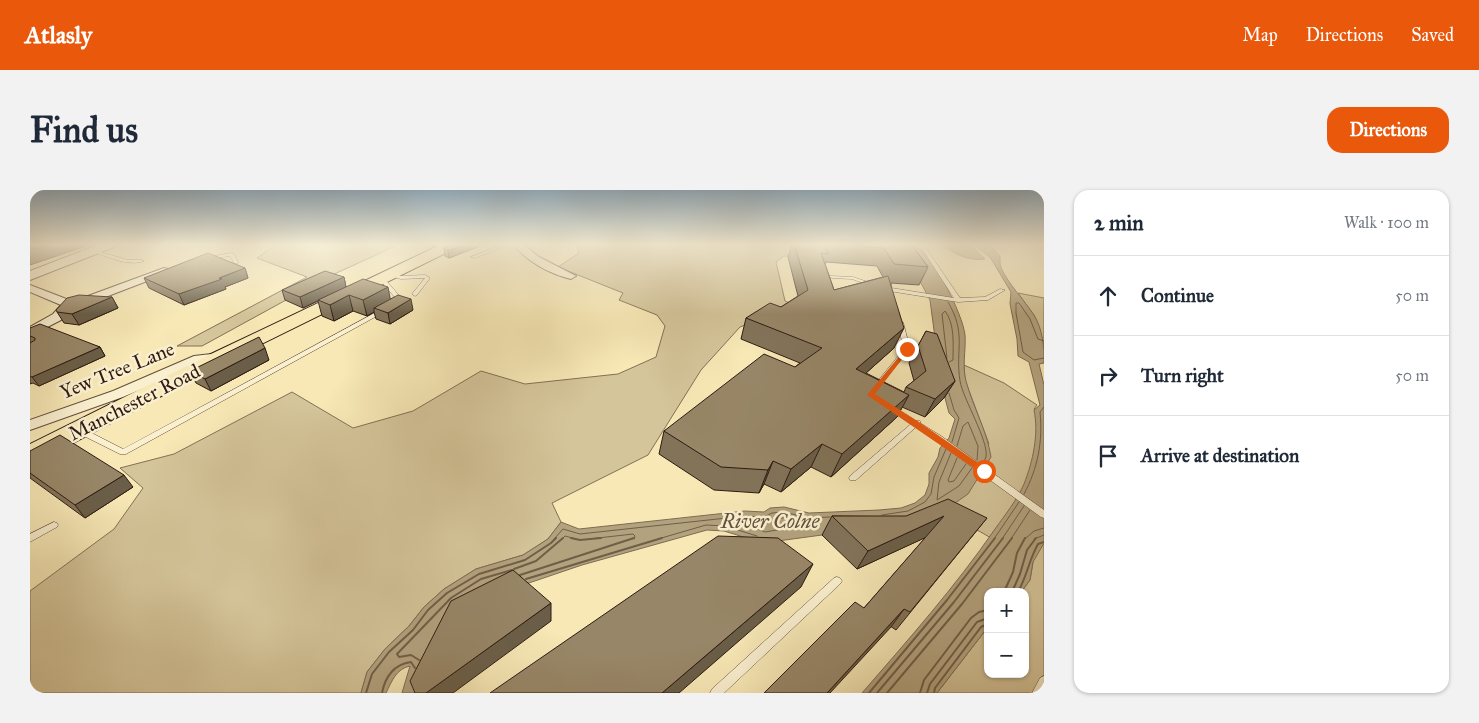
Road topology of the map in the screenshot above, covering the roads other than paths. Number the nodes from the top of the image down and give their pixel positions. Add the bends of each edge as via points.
1 (50, 267) edge
2 (173, 267) edge
3 (403, 267) edge
4 (550, 267) edge
5 (936, 267) edge
6 (30, 276) edge
7 (385, 276) junction
8 (571, 276) dead end
9 (832, 277) edge
10 (30, 288) edge
11 (1002, 290) dead end
12 (892, 291) junction
13 (415, 294) dead end
14 (956, 300) junction
15 (894, 301) edge
16 (68, 304) junction
17 (897, 310) edge
18 (30, 332) edge
19 (220, 357) junction
20 (870, 395) edge
21 (886, 404) edge
22 (916, 424) junction
23 (30, 425) edge
24 (79, 430) junction
25 (30, 455) edge
26 (853, 478) dead end
27 (1044, 515) edge
28 (54, 525) dead end
29 (30, 538) edge
30 (837, 581) dead end
31 (1044, 682) edge
32 (716, 693) edge
33 (1038, 693) edge

1 - 6 street
2 - 16 street via 91,300
3 - 7 main road, Manchester Road
4 - 8 street
5 - 14 lane
7 - 13 lane via 420,275 428,278
7 - 19 main road, Manchester Road
7 - 24 lane via 401,301 123,452
9 - 12 lane via 853,278
10 - 16 street
11 - 14 lane via 986,299
12 - 14 lane
12 - 15 lane
16 - 18 street via 57,317
17 - 20 lane via 907,349
19 - 23 street, Yew Tree Lane via 199,359 118,394
19 - 24 main road, Manchester Road
21 - 22 lane
22 - 26 lane
22 - 27 lane
24 - 25 main road, Manchester Road
28 - 29 lane
30 - 32 lane
31 - 33 lane

